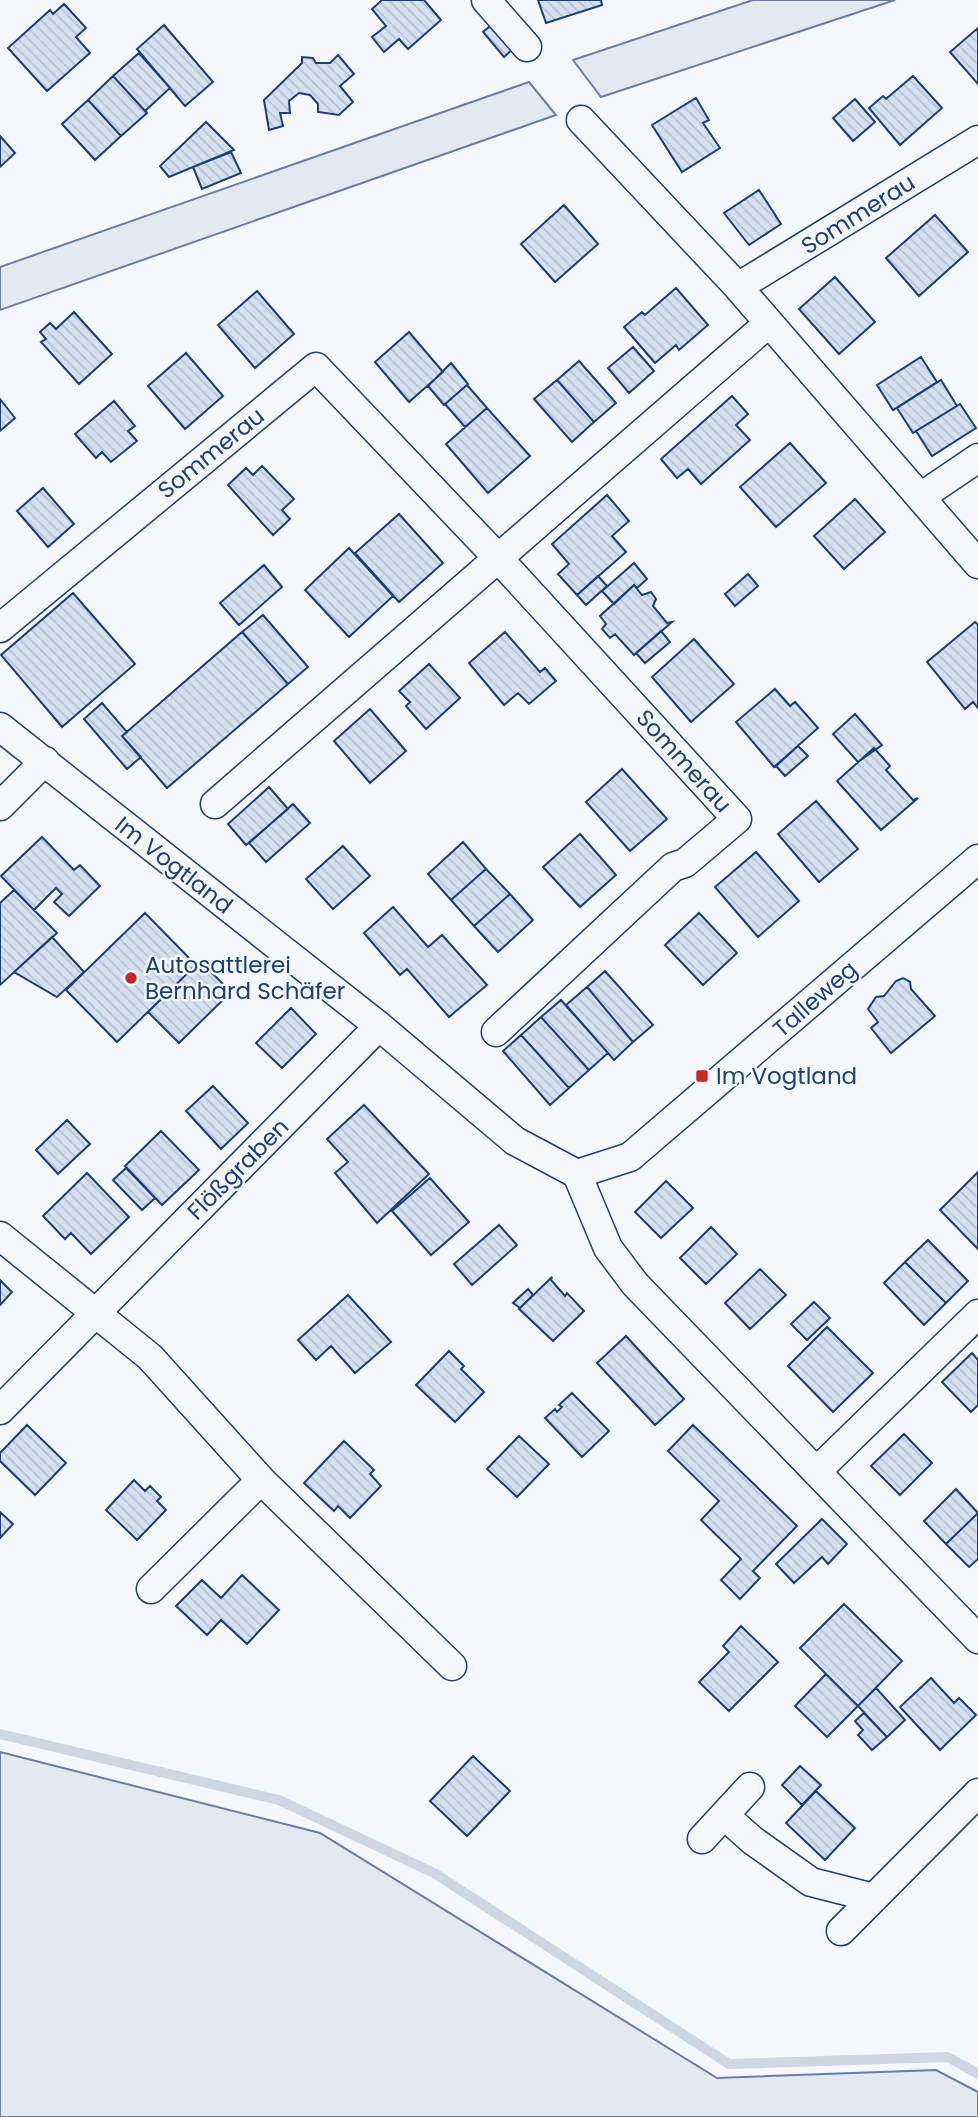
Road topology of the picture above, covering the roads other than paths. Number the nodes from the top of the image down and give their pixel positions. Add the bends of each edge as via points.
1 (486, 0) edge
2 (527, 47) dead end
3 (581, 120) dead end
4 (978, 140) edge
5 (738, 287) junction
6 (769, 323) junction
7 (978, 458) edge
8 (922, 496) junction
9 (498, 558) junction
10 (978, 564) edge
11 (0, 628) edge
12 (0, 727) edge
13 (44, 761) junction
14 (215, 804) dead end
15 (0, 806) edge
16 (978, 859) edge
17 (379, 1026) junction
18 (496, 1032) dead end
19 (577, 1174) junction
20 (0, 1236) edge
21 (97, 1311) junction
22 (978, 1314) edge
23 (0, 1410) edge
24 (817, 1471) junction
25 (261, 1480) junction
26 (151, 1589) dead end
27 (978, 1639) edge
28 (452, 1666) dead end
29 (750, 1787) dead end
30 (978, 1793) edge
31 (724, 1815) junction
32 (702, 1839) dead end
33 (874, 1898) junction
34 (841, 1931) dead end

1 - 2 street
3 - 5 street
4 - 5 street, Sommerau
5 - 6 street
6 - 8 street
6 - 9 street
7 - 8 street
8 - 10 street
9 - 11 street, Sommerau via 316,367
9 - 14 street
9 - 18 street, Sommerau via 737,818 685,863 673,867
12 - 13 street, Im Vogtland
13 - 15 street
13 - 17 street, Im Vogtland
16 - 19 street, Talleweg via 630,1157
17 - 19 street, Im Vogtland via 515,1141
17 - 21 street, Flößgraben
19 - 24 street via 608,1248 635,1284
20 - 21 street
21 - 23 street, Flößgraben
21 - 25 street via 150,1357
22 - 24 street
24 - 27 street
25 - 26 street
25 - 28 street
29 - 31 street
30 - 33 street
31 - 32 street
31 - 33 street via 811,1882
33 - 34 street

